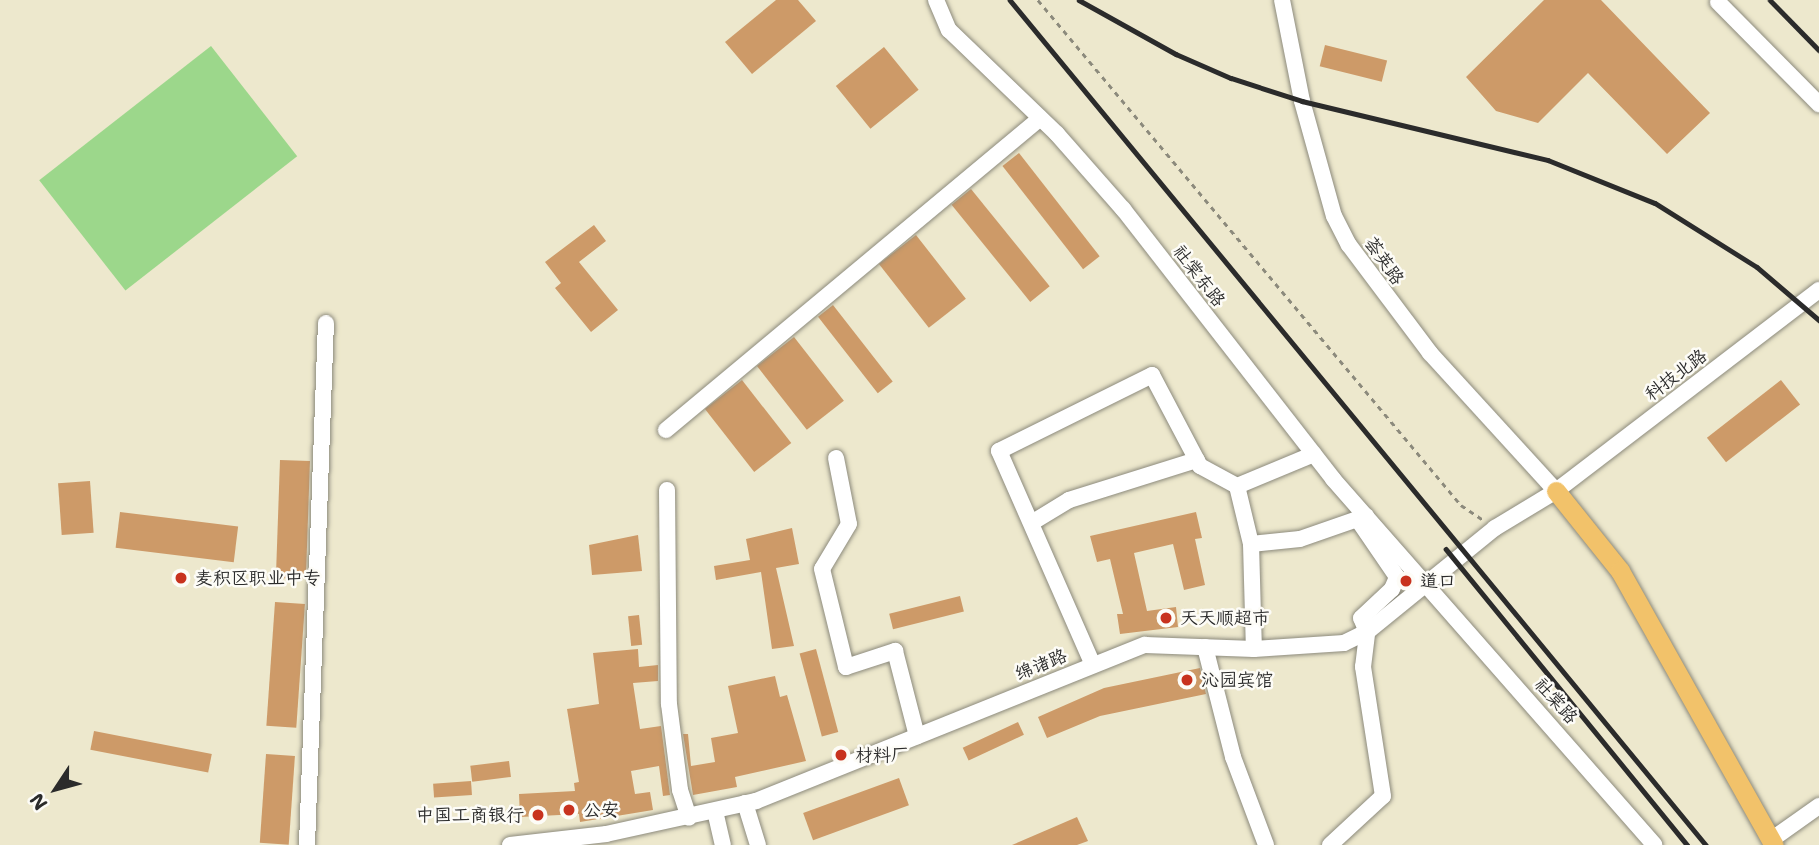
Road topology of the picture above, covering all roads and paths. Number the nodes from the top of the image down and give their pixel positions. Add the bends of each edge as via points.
1 (936, 0) edge
2 (1038, 0) edge
3 (1282, 0) edge
4 (1718, 2) dead end
5 (1819, 104) edge
6 (1040, 118) junction
7 (1819, 290) edge
8 (326, 323) dead end
9 (666, 430) dead end
10 (1314, 454) junction
11 (836, 458) dead end
12 (1197, 460) junction
13 (1237, 486) junction
14 (667, 489) dead end
15 (1556, 491) junction
16 (1362, 518) junction
17 (1033, 522) junction
18 (1495, 528) junction
19 (1251, 544) junction
20 (1426, 584) junction
21 (1367, 632) junction
22 (1205, 647) junction
23 (1255, 649) junction
24 (1093, 665) junction
25 (917, 736) junction
26 (745, 803) junction
27 (1819, 806) edge
28 (715, 811) junction
29 (689, 818) junction
30 (558, 842) edge
31 (1773, 842) edge
32 (307, 845) edge
33 (510, 845) edge
34 (723, 845) edge
35 (758, 845) edge
36 (1266, 845) edge
37 (1330, 845) edge
38 (1656, 845) edge

1 - 6 street, 社棠东路 via 949,30
2 - 18 path via 1461,505
3 - 15 street, 荟英路 via 1302,101 1334,216 1349,245 1430,353
4 - 5 street
6 - 9 street
6 - 10 street, 社棠东路 via 1123,209
7 - 15 street, 科技北路
8 - 32 street
10 - 13 street
10 - 16 street, 社棠东路
11 - 25 street via 849,524 822,569 846,667 895,651
12 - 13 street
12 - 17 street via 1069,500
12 - 17 street via 1152,375 999,451
13 - 19 street
14 - 29 street via 669,704 680,790
15 - 18 street, 绵诸路
15 - 31 main road via 1620,571
16 - 19 street via 1300,539
16 - 20 street, 社棠东路
16 - 21 street via 1396,577 1392,589 1361,618
17 - 24 street
18 - 20 street, 绵诸路
19 - 23 street
20 - 21 street, 绵诸路
20 - 38 street, 社棠路
21 - 23 street, 绵诸路 via 1344,643
21 - 37 street via 1363,667 1383,796
22 - 23 street, 绵诸路
22 - 24 street, 绵诸路 via 1145,645
22 - 36 street via 1233,757
24 - 25 street, 绵诸路
25 - 26 street, 绵诸路
26 - 28 street, 绵诸路
26 - 35 street
27 - 31 street
28 - 29 street, 绵诸路
28 - 34 street
29 - 30 street, 绵诸路
30 - 33 street, 绵诸路

